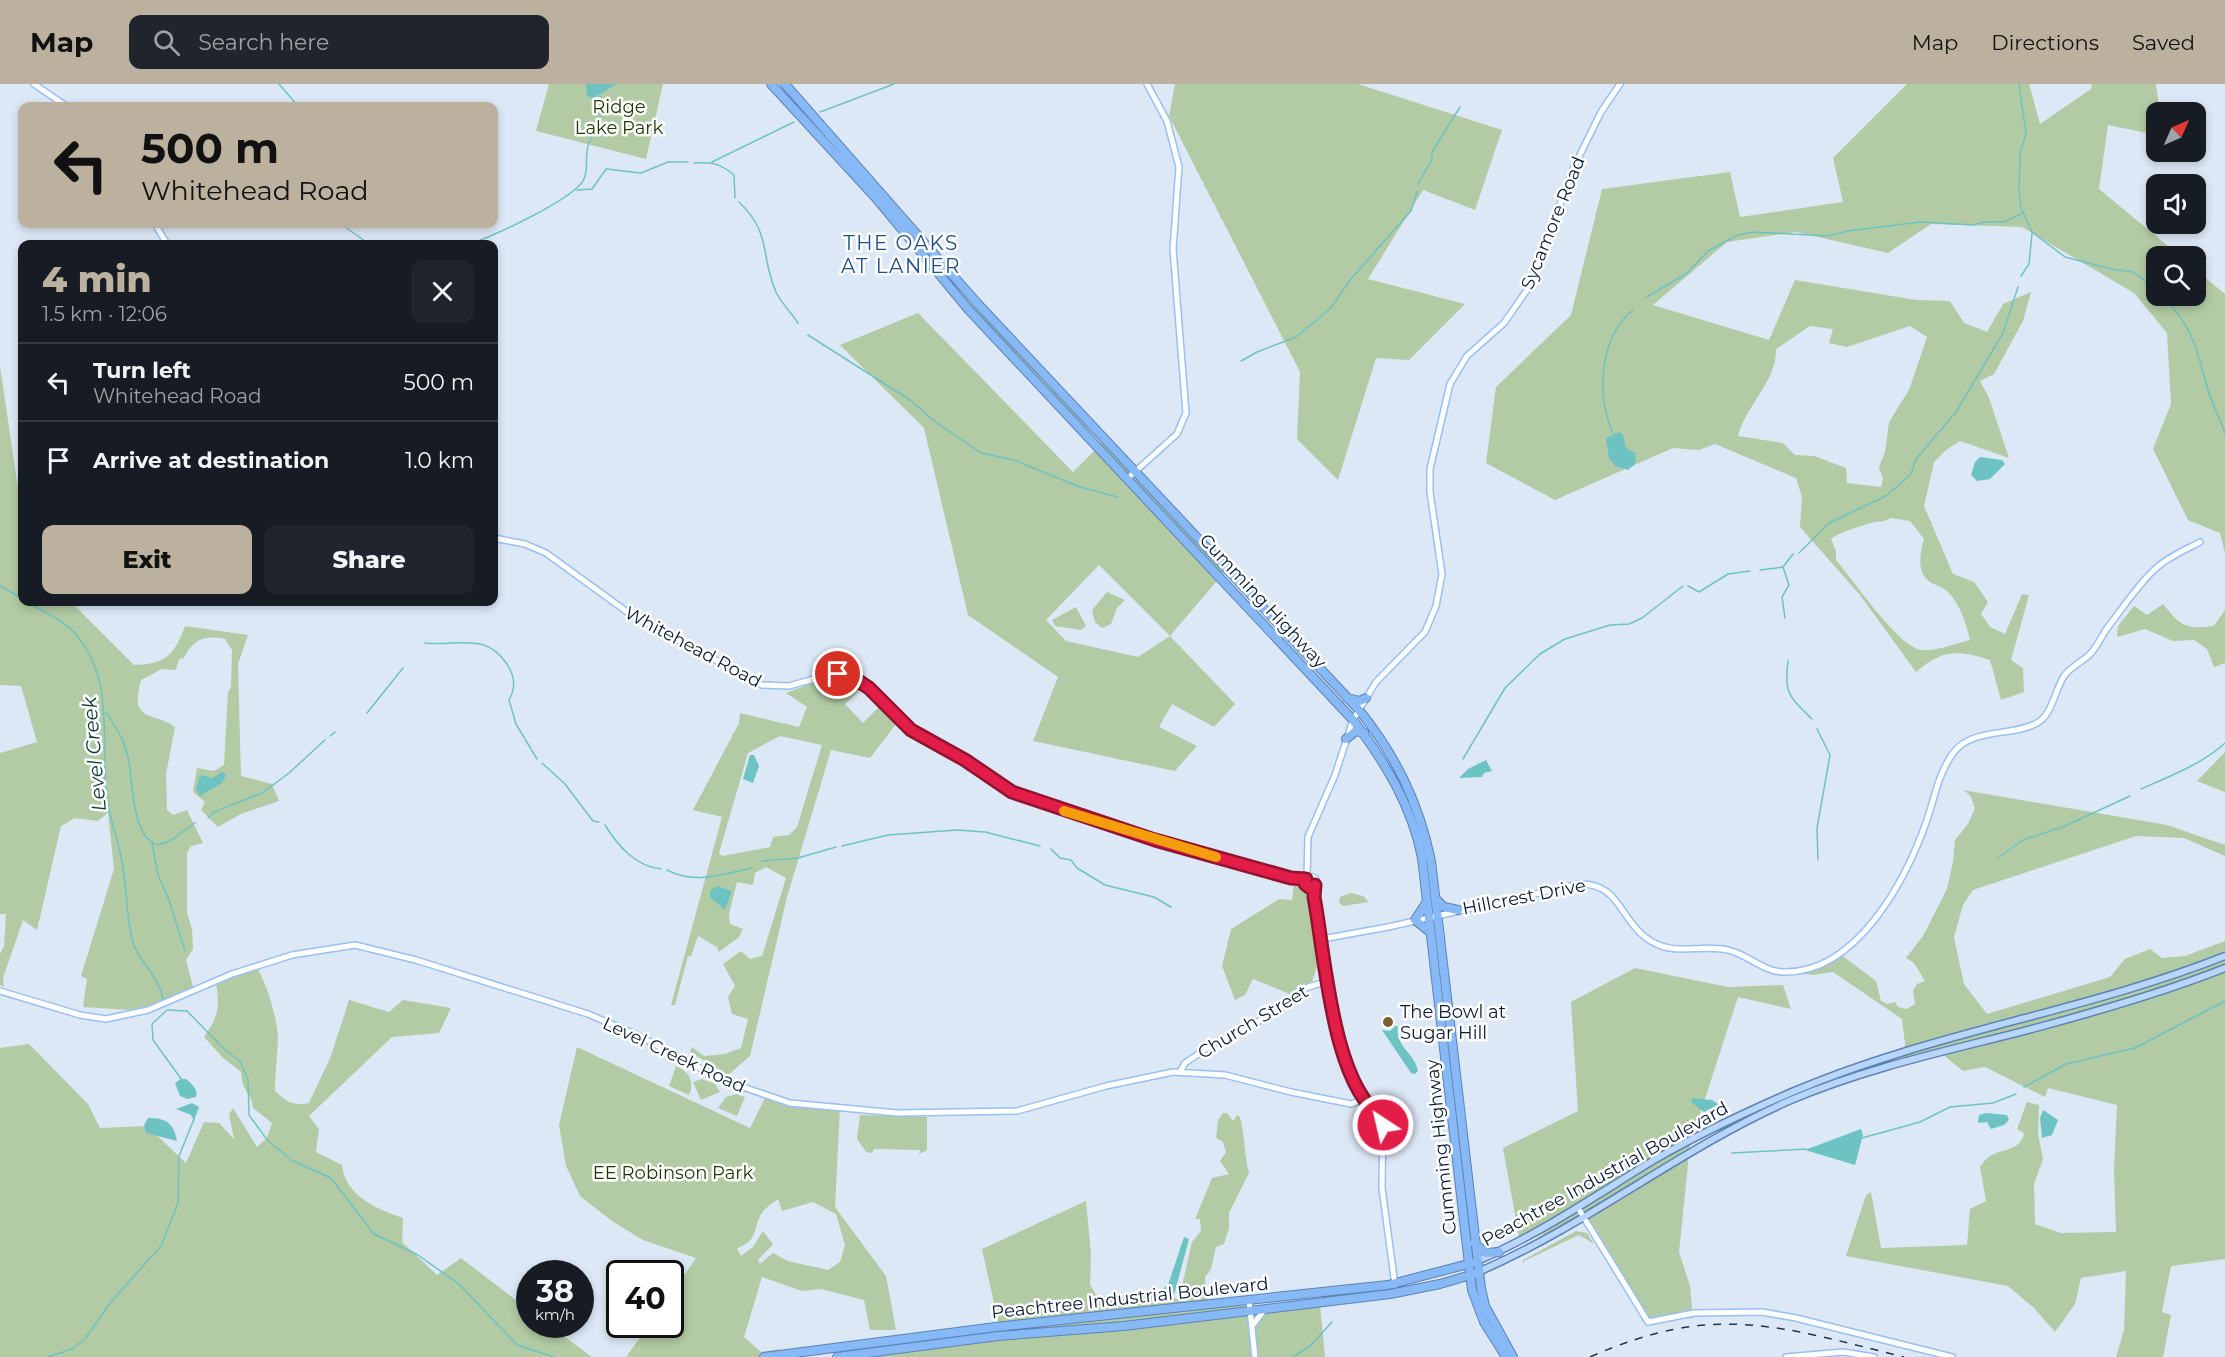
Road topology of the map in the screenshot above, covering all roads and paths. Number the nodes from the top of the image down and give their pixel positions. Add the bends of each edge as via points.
1 (34, 84) edge
2 (771, 84) edge
3 (785, 84) edge
4 (1147, 84) edge
5 (1620, 84) edge
6 (60, 102) edge
7 (1135, 472) junction
8 (1128, 478) junction
9 (498, 539) edge
10 (2200, 542) dead end
11 (1346, 697) junction
12 (1366, 698) junction
13 (1359, 710) junction
14 (1353, 720) junction
15 (1364, 733) junction
16 (1346, 739) junction
17 (1308, 881) junction
18 (1314, 897) junction
19 (1436, 898) junction
20 (1426, 902) junction
21 (1454, 911) junction
22 (1437, 915) junction
23 (1428, 916) junction
24 (1415, 920) junction
25 (1439, 931) junction
26 (1430, 932) junction
27 (1322, 939) junction
28 (2225, 957) edge
29 (2225, 968) edge
30 (1329, 981) junction
31 (0, 991) edge
32 (1180, 1070) junction
33 (1364, 1099) junction
34 (1578, 1208) junction
35 (1583, 1218) junction
36 (1474, 1242) junction
37 (1498, 1252) junction
38 (1476, 1261) junction
39 (1468, 1264) junction
40 (1474, 1274) junction
41 (1395, 1284) junction
42 (1440, 1284) junction
43 (1472, 1292) junction
44 (1396, 1293) junction
45 (1249, 1300) junction
46 (1264, 1310) junction
47 (1250, 1311) junction
48 (1252, 1329) junction
49 (764, 1357) edge
50 (837, 1357) edge
51 (1255, 1357) edge
52 (1506, 1357) edge
53 (1513, 1357) edge
54 (1786, 1357) edge
55 (1874, 1357) edge
56 (1952, 1357) edge

1 - 6 street
2 - 8 highway, Cumming Highway via 875,198 968,309
3 - 7 highway, Cumming Highway via 950,272
4 - 7 street via 1167,121 1179,167 1173,240 1186,412 1177,434
5 - 12 street, Sycamore Road via 1601,112 1574,167 1529,287 1504,323 1467,356 1450,384 1430,469 1442,574 1436,606 1425,632 1376,682
7 - 8 street
7 - 11 highway, Cumming Highway
8 - 14 highway, Cumming Highway
9 - 17 street, Whitehead Road via 546,553 630,615 762,685 789,686 828,675 857,680 882,699 911,730 1012,792 1155,840
10 - 21 street, Hillcrest Drive via 2154,570 2092,653 2067,672 2042,719 1976,739 1956,750 1935,786 1928,818 1903,875 1861,936 1833,958 1782,972 1729,950 1680,951 1644,936 1613,896 1592,883
11 - 12 highway via 1360,701
11 - 13 highway, Cumming Highway
12 - 13 street, Sycamore Road
13 - 14 street, Sycamore Road
13 - 19 highway, Cumming Highway via 1390,751 1415,802 1426,837
14 - 15 highway, Cumming Highway
14 - 16 street, Sycamore Road
15 - 16 highway via 1356,731
15 - 20 highway, Cumming Highway via 1392,777 1413,826 1422,858
16 - 17 street, Sycamore Road via 1308,837
17 - 18 street
17 - 18 street via 1315,885
18 - 27 street
19 - 21 highway via 1443,907
19 - 22 highway, Cumming Highway
20 - 23 highway, Cumming Highway
20 - 24 highway
21 - 22 street, Hillcrest Drive
21 - 25 highway via 1444,917
22 - 23 street, Hillcrest Drive
22 - 25 highway, Cumming Highway
23 - 24 street, Hillcrest Drive
23 - 26 highway, Cumming Highway
24 - 26 highway
24 - 27 street, Hillcrest Drive
25 - 36 highway, Cumming Highway
26 - 39 highway, Cumming Highway
27 - 30 street
28 - 34 main road, Peachtree Industrial Boulevard via 2094,1000 1850,1069 1791,1092 1656,1159
29 - 35 main road, Peachtree Industrial Boulevard via 2097,1011 1878,1070 1793,1100 1725,1131
30 - 32 street, Church Street via 1308,987 1266,1017 1191,1058
30 - 33 street via 1342,1054
31 - 32 street, Level Creek Road via 106,1019 148,1010 232,974 292,955 355,945 588,1014 725,1081 790,1103 897,1113 1017,1111
32 - 33 street, Level Creek Road via 1234,1076 1352,1104
33 - 41 street via 1383,1118 1383,1208
34 - 35 street
34 - 37 main road, Peachtree Industrial Boulevard
35 - 40 main road, Peachtree Industrial Boulevard via 1525,1252
35 - 56 street via 1648,1322 1717,1312 1754,1312 1796,1318
36 - 37 highway via 1486,1253
36 - 38 highway, Cumming Highway
37 - 38 main road, Peachtree Industrial Boulevard
38 - 39 highway, Peachtree Industrial Boulevard
38 - 40 highway, Cumming Highway
39 - 40 highway, Cumming Highway
39 - 41 highway, Peachtree Industrial Boulevard
40 - 42 highway, Peachtree Industrial Boulevard
40 - 43 highway
40 - 53 highway via 1485,1306
41 - 44 street
41 - 45 highway, Peachtree Industrial Boulevard
42 - 43 highway via 1464,1284
42 - 44 highway, Peachtree Industrial Boulevard
43 - 52 highway via 1484,1322
44 - 46 highway, Peachtree Industrial Boulevard
45 - 47 street
45 - 49 highway, Peachtree Industrial Boulevard
46 - 47 highway, Peachtree Industrial Boulevard
46 - 48 street
47 - 48 street
47 - 50 highway, Peachtree Industrial Boulevard via 998,1336
48 - 51 street
54 - 55 street via 1843,1352

